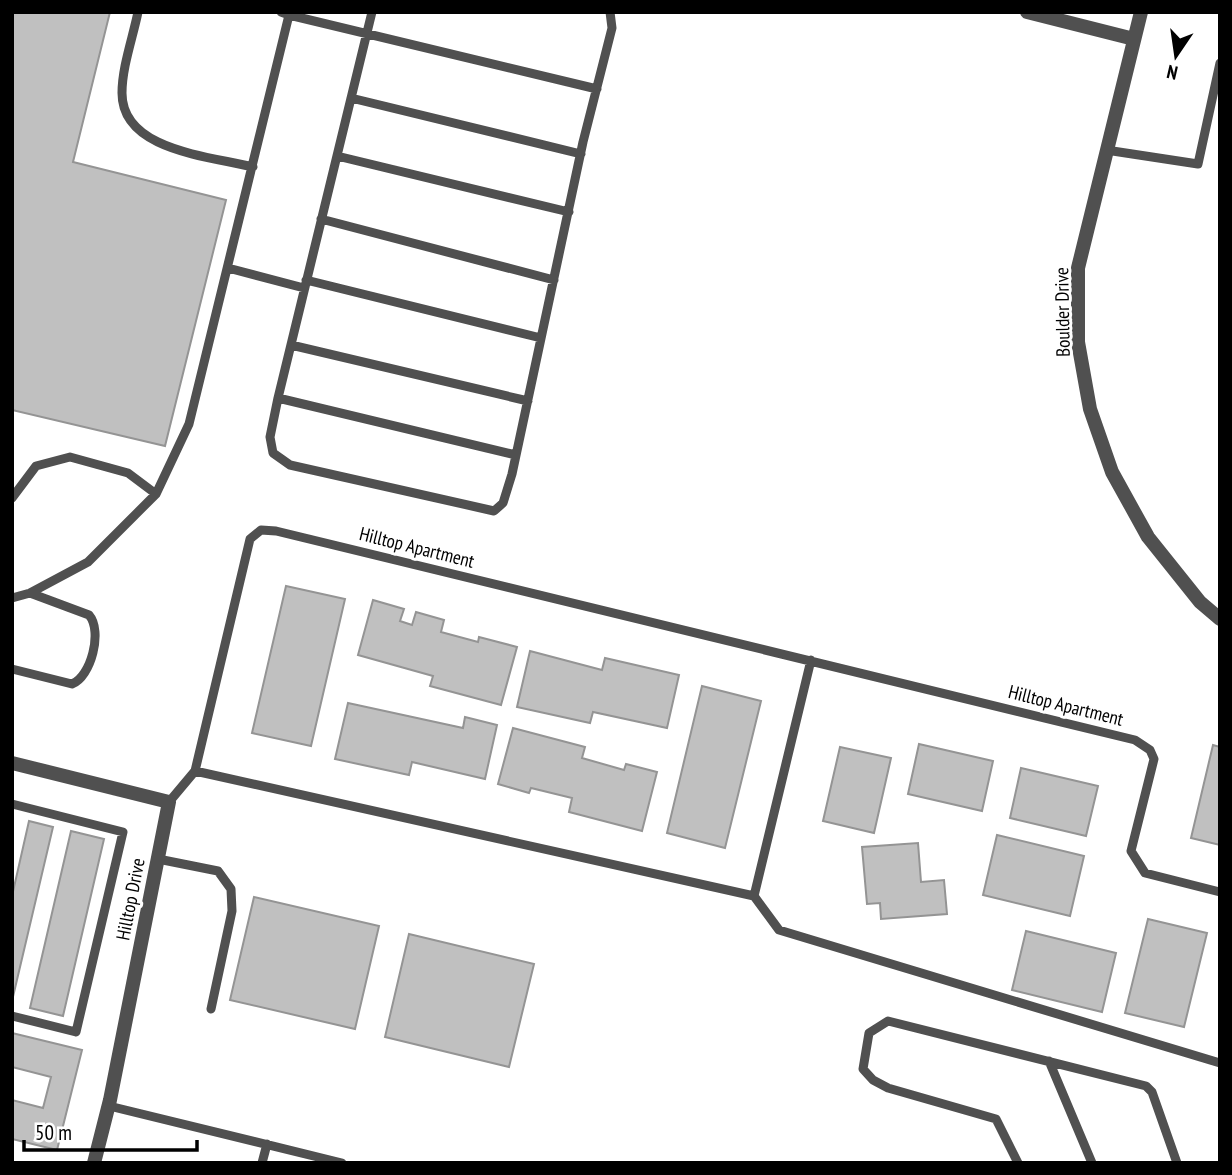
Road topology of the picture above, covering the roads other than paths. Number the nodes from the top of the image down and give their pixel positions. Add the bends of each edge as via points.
1 (138, 12) edge
2 (372, 12) edge
3 (610, 12) edge
4 (1027, 12) edge
5 (1141, 12) edge
6 (285, 14) edge
7 (368, 32) junction
8 (1134, 39) junction
9 (1220, 63) edge
10 (597, 89) junction
11 (351, 97) junction
12 (1106, 150) junction
13 (581, 154) junction
14 (337, 156) junction
15 (253, 167) junction
16 (569, 212) junction
17 (321, 219) junction
18 (228, 268) junction
19 (554, 279) junction
20 (305, 284) junction
21 (541, 338) junction
22 (291, 345) junction
23 (278, 398) junction
24 (528, 401) junction
25 (516, 455) junction
26 (156, 494) junction
27 (12, 498) edge
28 (30, 593) junction
29 (12, 598) edge
30 (1220, 619) edge
31 (811, 660) junction
32 (12, 669) edge
33 (12, 762) edge
34 (195, 771) junction
35 (169, 802) junction
36 (12, 804) edge
37 (158, 859) junction
38 (1220, 892) edge
39 (754, 896) junction
40 (211, 1009) dead end
41 (12, 1016) edge
42 (1049, 1061) junction
43 (1220, 1063) edge
44 (109, 1106) junction
45 (267, 1144) junction
46 (94, 1163) edge
47 (262, 1163) edge
48 (342, 1163) edge
49 (1018, 1163) edge
50 (1092, 1163) edge
51 (1177, 1163) edge

1 - 15 lane via 122,93 127,119 154,143
2 - 7 lane
3 - 10 lane via 612,27
4 - 8 street
5 - 8 street, Boulder Drive
6 - 7 lane
6 - 15 lane
7 - 10 lane
7 - 11 lane
8 - 12 street, Boulder Drive
9 - 12 lane via 1198,164
10 - 13 lane
11 - 13 lane
11 - 14 lane
12 - 30 street, Boulder Drive via 1078,268 1078,342 1090,409 1112,472 1148,537 1200,602
13 - 16 lane
14 - 16 lane
14 - 17 lane
15 - 18 lane
16 - 19 lane
17 - 19 lane
17 - 20 lane
18 - 20 lane
18 - 26 lane via 189,424
19 - 21 lane
20 - 21 lane
20 - 22 lane
21 - 24 lane
22 - 23 lane
22 - 24 lane
23 - 25 lane
23 - 25 lane via 270,437 273,453 290,466 494,511 503,503
24 - 25 lane
26 - 27 lane via 128,473 70,457 36,466
26 - 28 lane via 88,562
28 - 29 lane
28 - 32 lane via 89,615 96,631 89,663 86,674 72,684
31 - 34 lane, Hilltop Apartment via 261,530 250,539
31 - 38 lane, Hilltop Apartment via 1135,740 1150,750 1154,759 1131,852 1145,873
31 - 39 lane
33 - 35 street
34 - 35 lane, Hilltop Apartment
34 - 39 lane
35 - 37 street, Hilltop Drive
36 - 41 lane via 123,832 76,1032
37 - 40 lane via 218,871 231,889 232,911
37 - 44 street, Hilltop Drive
39 - 43 lane via 779,930
42 - 49 lane via 888,1021 869,1033 863,1069 873,1080 996,1119
42 - 50 lane
42 - 51 lane via 1146,1086
44 - 45 lane
44 - 46 street, Hilltop Drive
45 - 47 lane
45 - 48 lane

